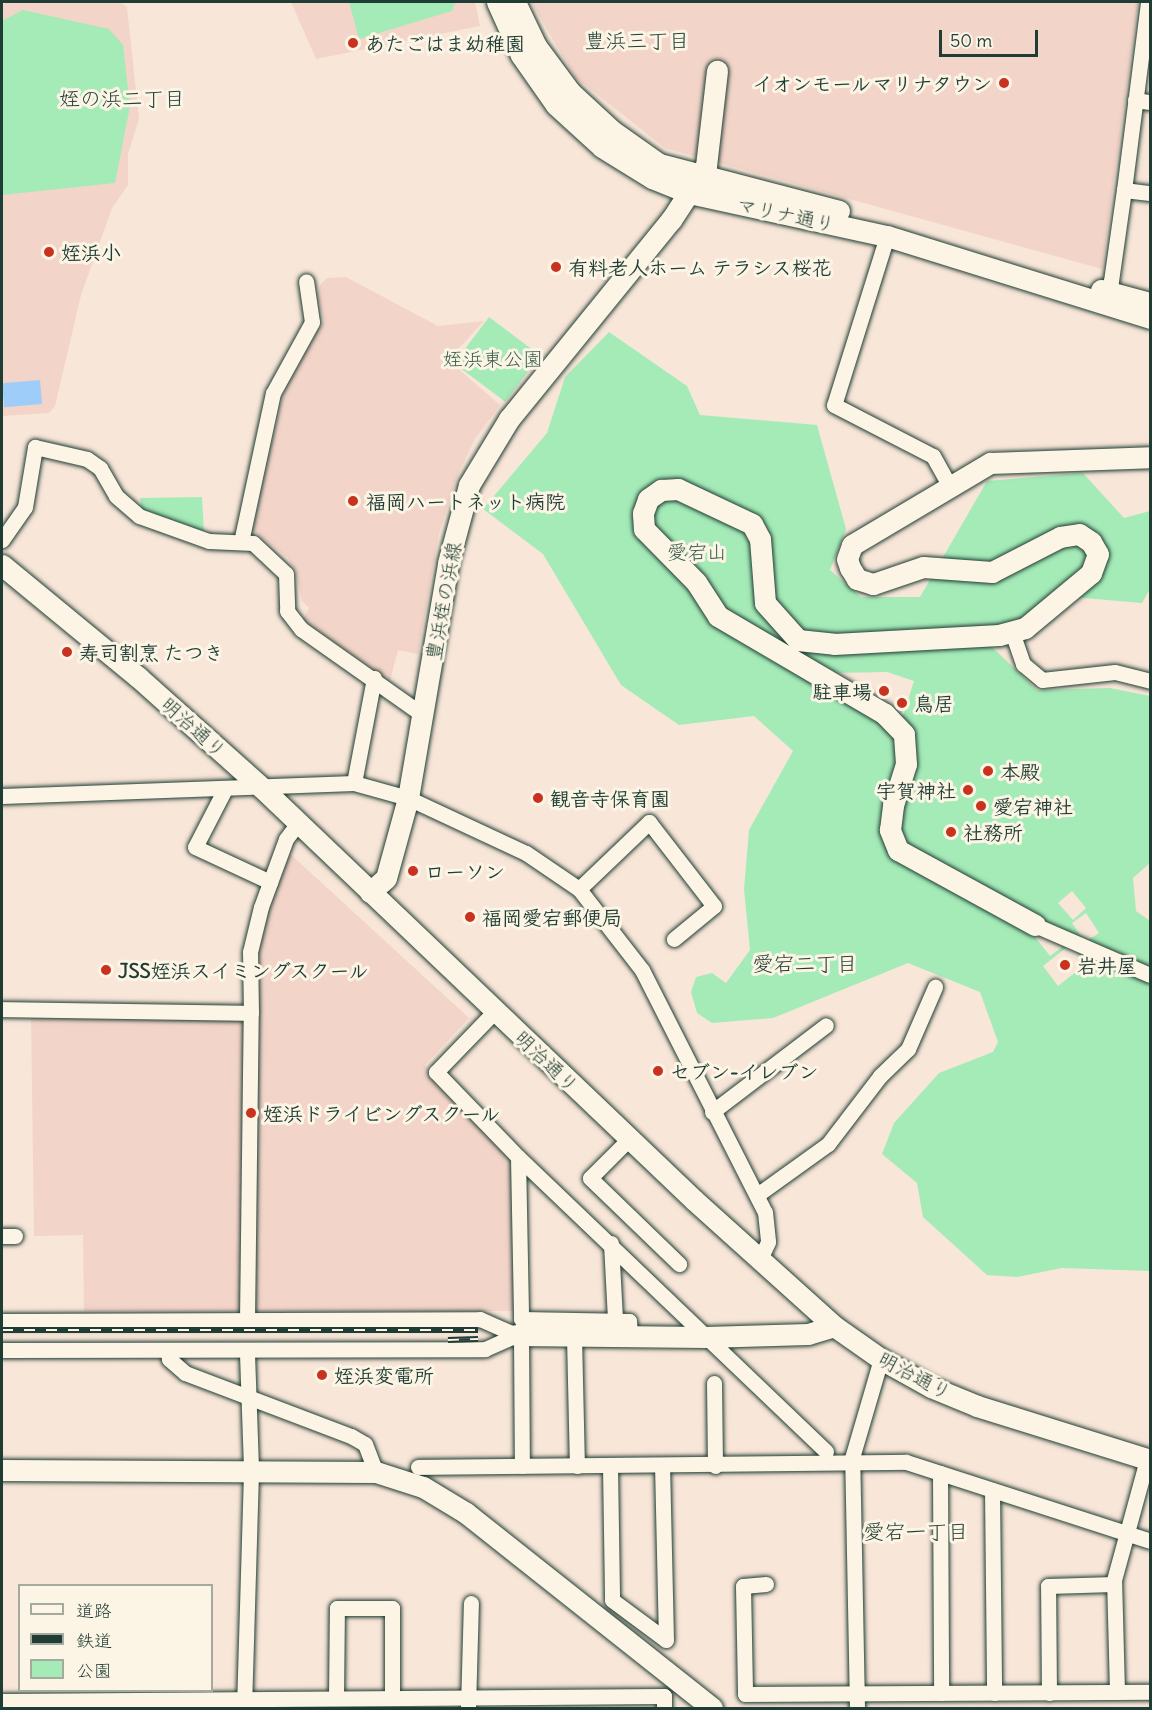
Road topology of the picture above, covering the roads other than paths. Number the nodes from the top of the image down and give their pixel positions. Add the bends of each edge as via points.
1 (497, 2) edge
2 (515, 2) edge
3 (1148, 6) edge
4 (717, 71) dead end
5 (1143, 101) edge
6 (694, 185) junction
7 (1124, 190) junction
8 (1150, 193) edge
9 (887, 236) junction
10 (306, 281) dead end
11 (1105, 299) junction
12 (1150, 303) edge
13 (1150, 318) edge
14 (1150, 457) edge
15 (951, 488) junction
16 (2, 540) edge
17 (241, 542) junction
18 (2, 565) edge
19 (1012, 632) junction
20 (374, 678) junction
21 (1150, 681) edge
22 (423, 715) junction
23 (354, 783) junction
24 (262, 788) junction
25 (225, 789) junction
26 (2, 796) edge
27 (408, 798) junction
28 (298, 823) junction
29 (270, 882) junction
30 (579, 889) junction
31 (370, 892) junction
32 (1035, 925) joint
33 (674, 939) dead end
34 (1150, 975) edge
35 (936, 987) dead end
36 (2, 1009) edge
37 (495, 1011) junction
38 (251, 1013) junction
39 (826, 1025) dead end
40 (712, 1112) junction
41 (629, 1139) junction
42 (518, 1157) junction
43 (757, 1195) junction
44 (611, 1243) junction
45 (759, 1262) junction
46 (679, 1264) dead end
47 (615, 1320) junction
48 (2, 1321) edge
49 (248, 1321) junction
50 (834, 1326) junction
51 (518, 1335) junction
52 (574, 1336) junction
53 (630, 1337) junction
54 (705, 1337) junction
55 (2, 1350) edge
56 (168, 1351) junction
57 (247, 1351) junction
58 (881, 1359) junction
59 (714, 1383) dead end
60 (248, 1395) junction
61 (826, 1451) dead end
62 (1149, 1460) edge
63 (852, 1463) junction
64 (577, 1466) junction
65 (610, 1466) junction
66 (662, 1466) junction
67 (715, 1466) junction
68 (418, 1467) dead end
69 (522, 1467) junction
70 (251, 1468) junction
71 (2, 1470) edge
72 (376, 1472) junction
73 (940, 1473) junction
74 (992, 1490) junction
75 (1125, 1533) junction
76 (1150, 1541) edge
77 (766, 1584) dead end
78 (1114, 1584) junction
79 (471, 1603) dead end
80 (1117, 1692) junction
81 (1150, 1692) edge
82 (941, 1693) junction
83 (994, 1693) junction
84 (1049, 1693) junction
85 (190, 1695) edge
86 (392, 1696) junction
87 (336, 1698) junction
88 (2, 1701) edge
89 (857, 1701) edge
90 (469, 1702) edge
91 (244, 1703) edge
92 (167, 1704) edge
93 (664, 1708) edge
94 (712, 1708) edge

1 - 6 street, マリナ通り via 521,55 556,105 602,147 652,178
2 - 6 street, マリナ通り via 536,46 570,92 611,130
3 - 5 street
4 - 6 street via 706,166
5 - 7 street
6 - 9 street, マリナ通り
6 - 11 street, マリナ通り via 894,224
6 - 22 street, 豊浜姪の浜線 via 509,419 469,485 448,564
7 - 8 street
7 - 11 street
9 - 11 street, マリナ通り
9 - 15 street via 834,405 933,456
10 - 17 street via 312,322 273,393
11 - 12 street, マリナ通り
11 - 13 street, マリナ通り
14 - 15 street via 990,462
15 - 19 street via 852,545 847,559 850,568 857,579 873,584 923,567 992,572 1060,537 1079,534 1091,542 1098,554 1092,573 1025,628
16 - 17 street via 25,507 35,447 87,459 100,468 116,496 140,516 209,541
17 - 20 street via 253,543 286,573 287,612 302,629
18 - 24 street, 明治通り via 138,677
19 - 21 street via 1023,664 1042,681 1115,672
19 - 32 street via 834,644 798,640 765,603 760,539 752,524 678,489 661,490 648,499 643,513 644,530 696,582 718,616 885,714 904,734 906,764 890,830 898,850
20 - 22 street
20 - 23 street
22 - 27 street, 豊浜姪の浜線
23 - 24 street via 292,783
23 - 27 street
24 - 25 street
24 - 28 street, 明治通り
25 - 26 street
25 - 29 street via 195,847
27 - 30 street via 526,853
27 - 31 street, 豊浜姪の浜線 via 386,878
28 - 29 street via 286,839
28 - 31 street, 明治通り
29 - 38 street via 250,952
30 - 33 street via 649,822 714,906
30 - 40 street via 642,970
31 - 37 street, 明治通り
32 - 34 street
35 - 43 street via 908,1049 880,1076 828,1144
36 - 38 street
37 - 41 street, 明治通り
37 - 42 street via 436,1072
38 - 49 street
39 - 40 street
40 - 43 street
41 - 45 street, 明治通り
41 - 46 street via 590,1178
42 - 44 street
42 - 47 street via 520,1319
43 - 45 street via 769,1232
44 - 47 street
44 - 54 street
45 - 50 street, 明治通り
47 - 53 street via 629,1321
48 - 49 street
49 - 51 street via 480,1319
50 - 54 street via 808,1334
50 - 58 street, 明治通り
51 - 52 street
51 - 57 street via 485,1349
51 - 69 street
52 - 53 street
52 - 64 street
53 - 54 street
54 - 61 street
55 - 56 street
56 - 57 street
56 - 60 street via 169,1359 185,1373
57 - 60 street
58 - 62 street, 明治通り via 931,1387 977,1406
58 - 63 street
59 - 67 street
60 - 70 street
60 - 72 street via 365,1444
62 - 75 street
63 - 67 street
63 - 73 street via 906,1462
63 - 89 street
64 - 65 street
64 - 69 street
65 - 66 street
65 - 66 street via 612,1600 666,1640
66 - 67 street
68 - 69 street
70 - 71 street
70 - 72 street
70 - 91 street
72 - 94 street via 423,1487 466,1513
73 - 74 street
73 - 82 street
74 - 75 street
74 - 83 street
75 - 76 street
75 - 78 street
77 - 89 street via 743,1586 745,1694
78 - 80 street
78 - 84 street via 1048,1586
79 - 90 street
80 - 81 street
80 - 84 street
82 - 83 street
82 - 89 street
83 - 84 street
85 - 91 street
85 - 92 street
86 - 87 street
86 - 87 street via 392,1608 337,1608
86 - 90 street
87 - 91 street
88 - 92 street
90 - 93 street via 664,1696

